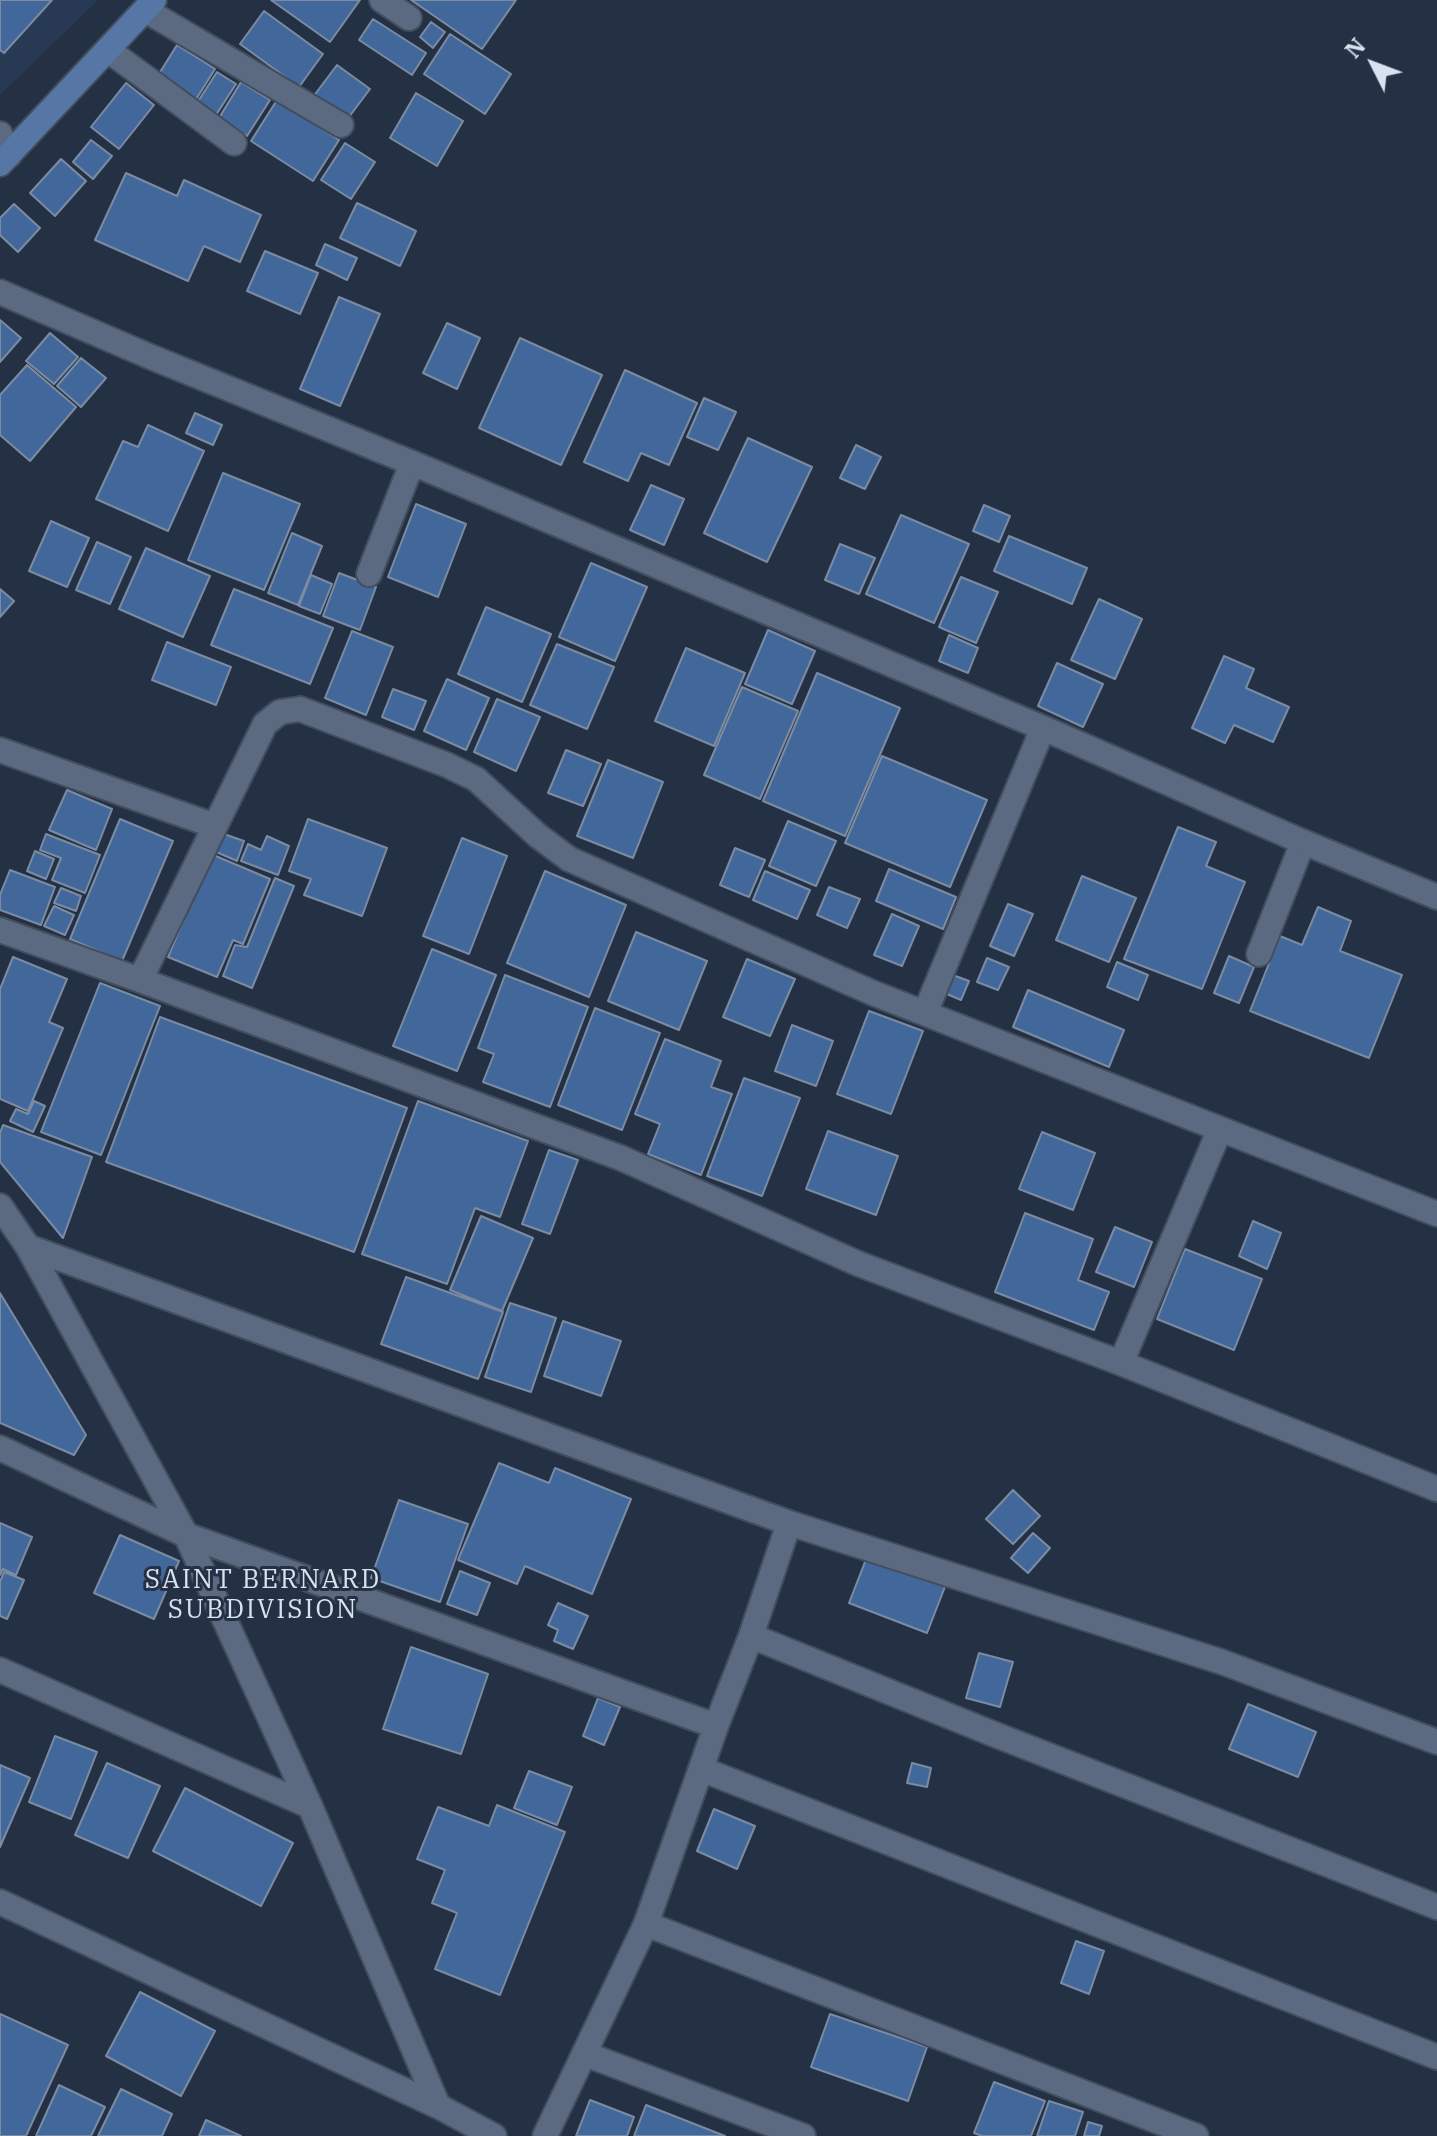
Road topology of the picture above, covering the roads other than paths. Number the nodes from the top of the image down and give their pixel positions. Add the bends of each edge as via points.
1 (382, 0) edge
2 (150, 5) edge
3 (409, 18) dead end
4 (108, 50) junction
5 (341, 125) dead end
6 (234, 143) dead end
7 (3, 151) edge
8 (0, 292) edge
9 (412, 463) junction
10 (369, 574) dead end
11 (1043, 728) junction
12 (0, 750) edge
13 (215, 826) junction
14 (1303, 842) junction
15 (1437, 897) edge
16 (0, 930) edge
17 (1259, 954) dead end
18 (140, 980) junction
19 (925, 1013) junction
20 (1220, 1129) junction
21 (0, 1206) edge
22 (1437, 1214) edge
23 (28, 1247) junction
24 (1121, 1363) junction
25 (0, 1448) edge
26 (1437, 1489) edge
27 (789, 1523) junction
28 (186, 1535) junction
29 (751, 1636) junction
30 (0, 1670) edge
31 (716, 1726) junction
32 (1437, 1742) edge
33 (701, 1769) junction
34 (310, 1806) junction
35 (0, 1902) edge
36 (1437, 1907) edge
37 (646, 1924) junction
38 (585, 2054) junction
39 (1437, 2057) edge
40 (438, 2106) junction
41 (494, 2136) edge
42 (545, 2136) edge
43 (803, 2136) edge
44 (1196, 2136) edge

1 - 3 street
2 - 4 main road
2 - 5 street
4 - 6 street
4 - 7 main road
8 - 9 street
9 - 10 street
9 - 11 street
11 - 14 street
11 - 19 street
12 - 13 street
13 - 18 street
13 - 19 street via 265,724 280,712 300,709 476,779 569,859
14 - 15 street
14 - 17 street
16 - 18 street
18 - 24 street via 621,1158 859,1264
19 - 20 street
20 - 22 street
20 - 24 street
21 - 23 street
23 - 27 street
23 - 28 street
24 - 26 street
25 - 28 street
27 - 29 street
27 - 32 street via 1222,1662
28 - 31 street
28 - 34 street
29 - 31 street
29 - 36 street
30 - 34 street
31 - 33 street
33 - 37 street
33 - 39 street
34 - 40 street
35 - 40 street
37 - 38 street
37 - 44 street
38 - 42 street
38 - 43 street
40 - 41 street

